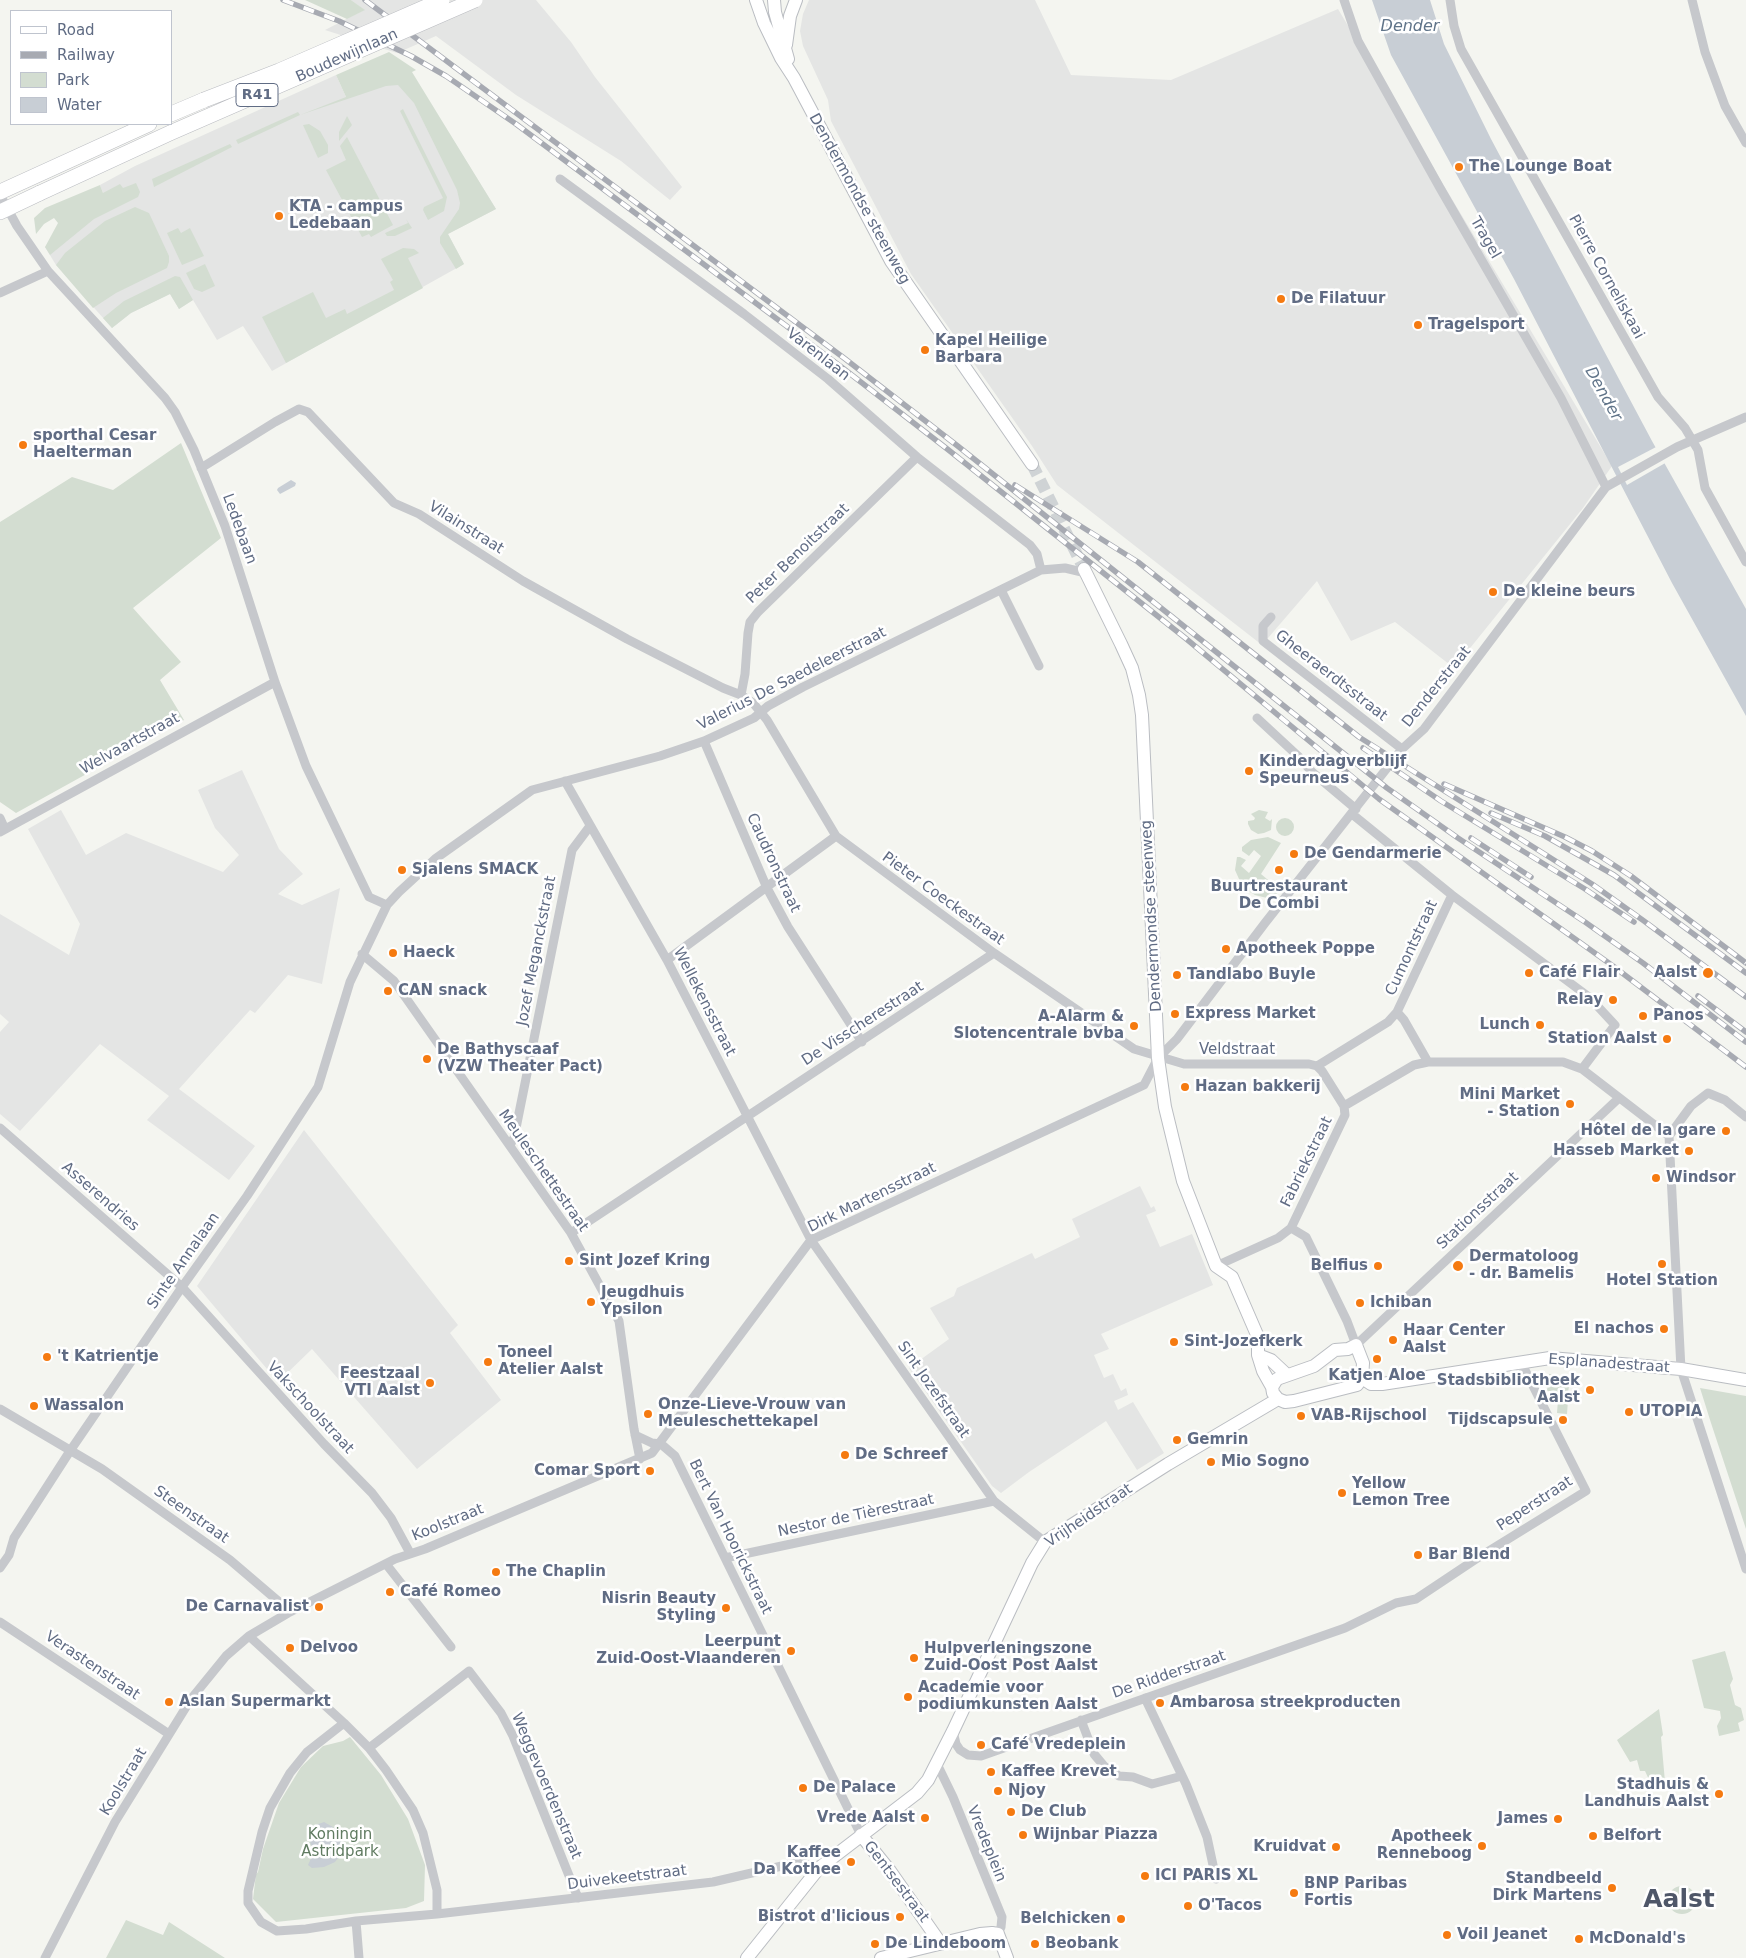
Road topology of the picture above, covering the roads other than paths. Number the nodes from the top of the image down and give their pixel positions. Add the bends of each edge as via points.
1 (442, 0) edge
2 (475, 0) edge
3 (756, 0) edge
4 (774, 0) edge
5 (796, 0) edge
6 (1344, 0) edge
7 (1450, 0) edge
8 (1692, 0) edge
9 (785, 50) junction
10 (794, 78) junction
11 (172, 114) edge
12 (147, 125) edge
13 (1746, 143) edge
14 (560, 179) dead end
15 (2, 202) edge
16 (48, 271) junction
17 (0, 293) edge
18 (1746, 417) edge
19 (1692, 439) junction
20 (917, 457) junction
21 (1032, 464) tunnel mouth
22 (201, 468) junction
23 (1606, 487) junction
24 (1746, 562) edge
25 (1041, 570) junction
26 (1085, 571) joint
27 (1001, 590) junction
28 (1271, 617) dead end
29 (1039, 666) dead end
30 (275, 682) junction
31 (741, 695) junction
32 (761, 712) junction
33 (1256, 718) dead end
34 (704, 741) junction
35 (1402, 749) junction
36 (565, 781) junction
37 (1354, 811) junction
38 (0, 818) edge
39 (590, 826) junction
40 (3, 830) edge
41 (836, 836) junction
42 (767, 888) junction
43 (1452, 895) junction
44 (387, 905) junction
45 (994, 953) junction
46 (362, 954) junction
47 (667, 960) junction
48 (1397, 1012) junction
49 (862, 1042) junction
50 (1158, 1058) junction
51 (1428, 1062) junction
52 (1317, 1066) junction
53 (1582, 1069) junction
54 (1620, 1098) junction
55 (1344, 1106) junction
56 (747, 1116) junction
57 (1746, 1117) edge
58 (0, 1128) edge
59 (1669, 1136) junction
60 (510, 1145) junction
61 (1291, 1228) junction
62 (571, 1233) junction
63 (811, 1240) junction
64 (1216, 1266) junction
65 (182, 1287) junction
66 (1356, 1345) junction
67 (1258, 1355) junction
68 (1517, 1362) junction
69 (1681, 1369) junction
70 (1287, 1376) junction
71 (1362, 1378) junction
72 (1746, 1380) edge
73 (1272, 1387) junction
74 (1278, 1399) junction
75 (0, 1409) edge
76 (635, 1435) junction
77 (661, 1444) junction
78 (70, 1451) junction
79 (640, 1459) junction
80 (994, 1500) junction
81 (1045, 1542) junction
82 (410, 1553) junction
83 (724, 1558) junction
84 (386, 1564) junction
85 (0, 1568) edge
86 (1746, 1569) edge
87 (1405, 1601) joint
88 (288, 1613) junction
89 (0, 1622) edge
90 (249, 1636) junction
91 (451, 1647) dead end
92 (1145, 1698) junction
93 (1081, 1720) junction
94 (344, 1724) junction
95 (953, 1731) junction
96 (169, 1734) junction
97 (368, 1748) junction
98 (937, 1764) junction
99 (1182, 1776) junction
100 (861, 1835) junction
101 (819, 1868) junction
102 (1216, 1879) dead end
103 (578, 1898) junction
104 (437, 1914) junction
105 (356, 1921) junction
106 (998, 1934) junction
107 (941, 1944) junction
108 (45, 1958) edge
109 (359, 1958) edge
110 (747, 1958) edge
111 (881, 1958) edge
112 (1007, 1958) edge

1 - 11 main road, Boudewijnlaan / R41, bridge via 280,71
2 - 15 main road, Boudewijnlaan / R41, bridge via 40,193
3 - 10 street, Dendermondse steenweg via 779,55
4 - 9 street, Dendermondse steenweg
5 - 9 street
6 - 23 street, Tragel via 1358,42 1561,398
7 - 19 street, Pierre Corneliskaai via 1461,49 1658,397
8 - 13 street via 1712,72 1725,106
9 - 10 street, Dendermondse steenweg
10 - 21 street, Dendermondse steenweg via 891,262
12 - 15 main road via 33,175
14 - 20 street, Varenlaan via 828,379
15 - 16 street, Ledebaan
16 - 17 street
16 - 22 street, Ledebaan via 165,398 186,433
18 - 19 street, Denderstraat
19 - 23 street, Denderstraat
19 - 24 street, Pierre Corneliskaai via 1698,450 1705,488
20 - 25 street, Varenlaan via 1030,545
20 - 31 street, Peter Benoitstraat via 750,622
22 - 30 street, Ledebaan via 226,526
22 - 31 street, Vilainstraat via 299,409 308,412 394,503 419,514 523,580 611,630
23 - 35 street, Denderstraat via 1430,722
25 - 26 street, Valerius De Saedeleerstraat via 1065,568
25 - 27 street, Valerius De Saedeleerstraat
26 - 50 street, Dendermondse steenweg via 1132,668 1142,715
27 - 29 street
27 - 32 street, Valerius De Saedeleerstraat via 803,687
28 - 35 street, Gheeraerdtsstraat via 1264,626 1263,641
30 - 40 street, Welvaartstraat
30 - 44 street, Ledebaan via 306,766 369,897
31 - 32 street
32 - 34 street, Valerius De Saedeleerstraat
32 - 41 street, Pieter Coeckestraat
33 - 37 street
34 - 36 street, Valerius De Saedeleerstraat via 651,759
34 - 42 street, Caudronstraat
35 - 37 street, Denderstraat
36 - 39 street, Wellekensstraat
36 - 44 street, Valerius De Saedeleerstraat via 532,790 435,859
37 - 43 street
37 - 50 street, Denderstraat via 1177,1039
38 - 40 street
39 - 47 street, Wellekensstraat
39 - 60 street, Jozef Meganckstraat via 572,850
41 - 42 street
41 - 45 street, Pieter Coeckestraat
42 - 47 street
42 - 49 street, Caudronstraat via 788,927
43 - 48 street, Cumontstraat
43 - 53 street via 1589,997 1615,1025
44 - 46 street, Valerius De Saedeleerstraat
45 - 49 street, De Visscherestraat
45 - 50 street, Pieter Coeckestraat via 1134,1050
46 - 60 street, Meuleschettestraat via 394,980
46 - 65 street, Sinte Annalaan via 350,982 318,1086 247,1196
47 - 56 street, Wellekensstraat
48 - 51 street
48 - 52 street via 1388,1022
49 - 56 street, De Visscherestraat
50 - 52 street, Veldstraat via 1184,1064
50 - 63 street, Dirk Martensstraat via 1144,1085
50 - 64 street, Dendermondse steenweg via 1164,1107 1183,1182
51 - 53 street via 1563,1062
51 - 55 street via 1414,1065
52 - 55 street
53 - 54 street
54 - 59 street
54 - 66 street, Stationsstraat
55 - 61 street, Fabriekstraat via 1345,1115
56 - 62 street, De Visscherestraat
56 - 63 street, Wellekensstraat
57 - 59 street via 1725,1100 1708,1093 1691,1106
58 - 65 street, Asserendries
59 - 69 street
60 - 62 street, Meuleschettestraat
61 - 64 street via 1278,1238
61 - 66 street via 1306,1237
62 - 76 street, Meuleschettestraat via 619,1321
63 - 77 street, Dirk Martensstraat
63 - 80 street, Sint Jozefstraat
64 - 67 street via 1232,1277 1258,1337
65 - 78 street, Sinte Annalaan
65 - 82 street, Vakschoolstraat via 372,1493 391,1518
66 - 70 street via 1348,1350 1335,1350 1314,1366
66 - 71 street via 1363,1363
67 - 70 street via 1271,1360
67 - 73 street
68 - 69 street, Esplanadestraat via 1550,1358
68 - 71 street, Esplanadestraat via 1382,1384 1372,1384
68 - 87 street, Peperstraat via 1586,1491 1416,1599
69 - 72 street, Esplanadestraat
69 - 86 street
70 - 73 street via 1277,1379
71 - 74 street via 1357,1385 1348,1388 1294,1401
73 - 74 street
74 - 81 street, Vrijheidstraat
75 - 78 street, Steenstraat
76 - 77 street
76 - 79 street, Meuleschettestraat
77 - 79 street, Koolstraat
77 - 83 street, Bert Van Hoorickstraat via 674,1456
78 - 85 street, Sinte Annalaan via 14,1538 9,1555
78 - 88 street, Steenstraat via 102,1469 230,1560
79 - 82 street, Koolstraat
80 - 81 street, Sint Jozefstraat
80 - 83 street, Nestor de Tièrestraat
81 - 95 street, Vrijheidstraat
82 - 84 street, Koolstraat
83 - 100 street, Bert Van Hoorickstraat
84 - 88 street, Koolstraat
84 - 91 street
87 - 92 street, De Ridderstraat via 1345,1628
88 - 90 street, Koolstraat
89 - 96 street, Verastenstraat
90 - 94 street
90 - 96 street, Koolstraat via 226,1656 191,1699
92 - 93 street, De Ridderstraat
92 - 99 street
93 - 95 street, De Ridderstraat via 978,1756 960,1750
93 - 99 street via 1094,1754 1119,1776 1152,1784
94 - 97 street
94 - 105 street, Duivekeetstraat via 307,1752 281,1786 262,1832 248,1890 248,1903 261,1922 278,1931
95 - 98 street, Vrijheidstraat
96 - 108 street, Koolstraat via 115,1822
97 - 103 street, Weggevoerdenstraat via 469,1670 501,1713 513,1736
97 - 104 street via 413,1810 423,1833 437,1890
98 - 100 street, Vrijheidstraat via 917,1793
98 - 106 street, Vredeplein via 1002,1918
99 - 102 street via 1207,1836
100 - 101 street, Gentsestraat
100 - 107 street, Gentsestraat
101 - 103 street, Duivekeetstraat via 799,1862 713,1882
101 - 110 street, Gentsestraat
103 - 104 street, Duivekeetstraat
104 - 105 street, Duivekeetstraat
105 - 109 street
106 - 107 street via 980,1934
106 - 112 street
107 - 111 street

